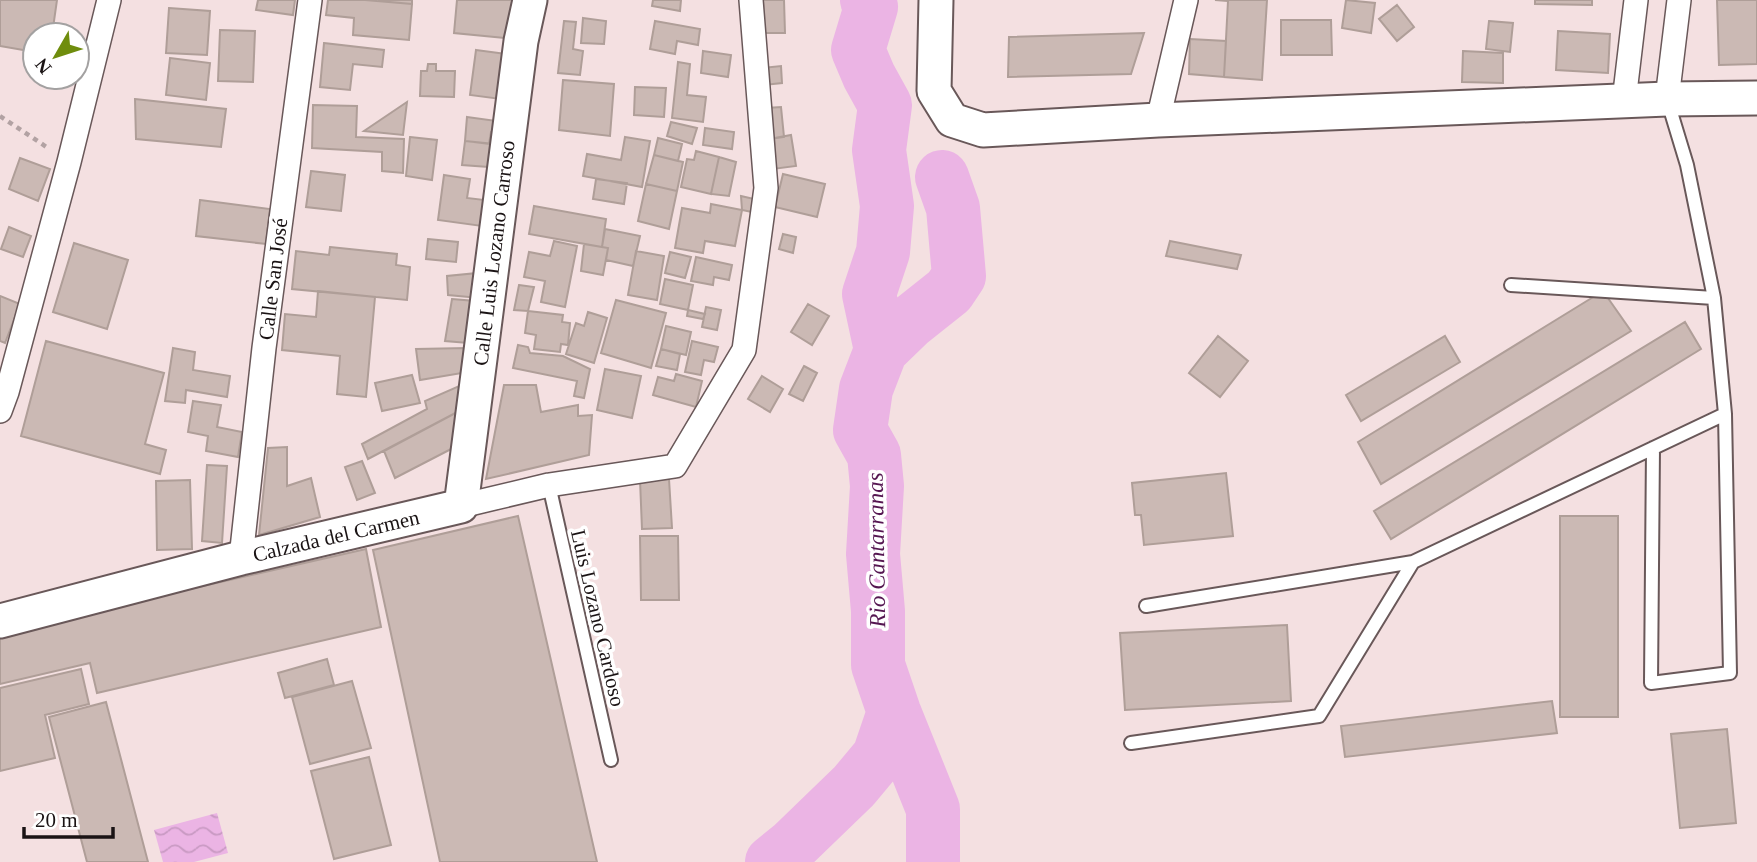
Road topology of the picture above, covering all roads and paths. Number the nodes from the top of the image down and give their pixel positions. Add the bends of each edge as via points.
1 (109, 0) edge
2 (310, 0) edge
3 (530, 0) edge
4 (751, 0) edge
5 (936, 0) edge
6 (1186, 0) edge
7 (1636, 0) edge
8 (1679, 0) edge
9 (1757, 98) edge
10 (1667, 99) junction
11 (1624, 101) junction
12 (0, 116) edge
13 (1158, 120) junction
14 (69, 162) junction
15 (1511, 285) dead end
16 (1714, 298) junction
17 (0, 411) edge
18 (1726, 414) junction
19 (1653, 448) junction
20 (549, 485) junction
21 (461, 506) junction
22 (241, 558) junction
23 (1413, 562) junction
24 (1146, 607) dead end
25 (0, 621) edge
26 (1131, 743) dead end
27 (611, 760) dead end

1 - 14 street
2 - 22 street, Calle San José
3 - 21 street, Calle Luis Lozano Carroso
4 - 20 street, Calzada del Carmen via 766,188 744,350 675,466
5 - 13 street via 934,91 952,120 984,131
6 - 13 street
7 - 11 street
8 - 10 street
9 - 10 street
10 - 11 street
10 - 16 lane via 1688,165
11 - 13 street
12 - 14 path
14 - 17 street
15 - 16 lane
16 - 18 lane
18 - 19 lane
18 - 19 lane via 1730,673 1651,683
19 - 23 lane
20 - 21 street, Calzada del Carmen
20 - 27 lane, Luis Lozano Cardoso
21 - 22 street, Calzada del Carmen
22 - 25 street, Calzada del Carmen
23 - 24 lane
23 - 26 lane via 1319,716

